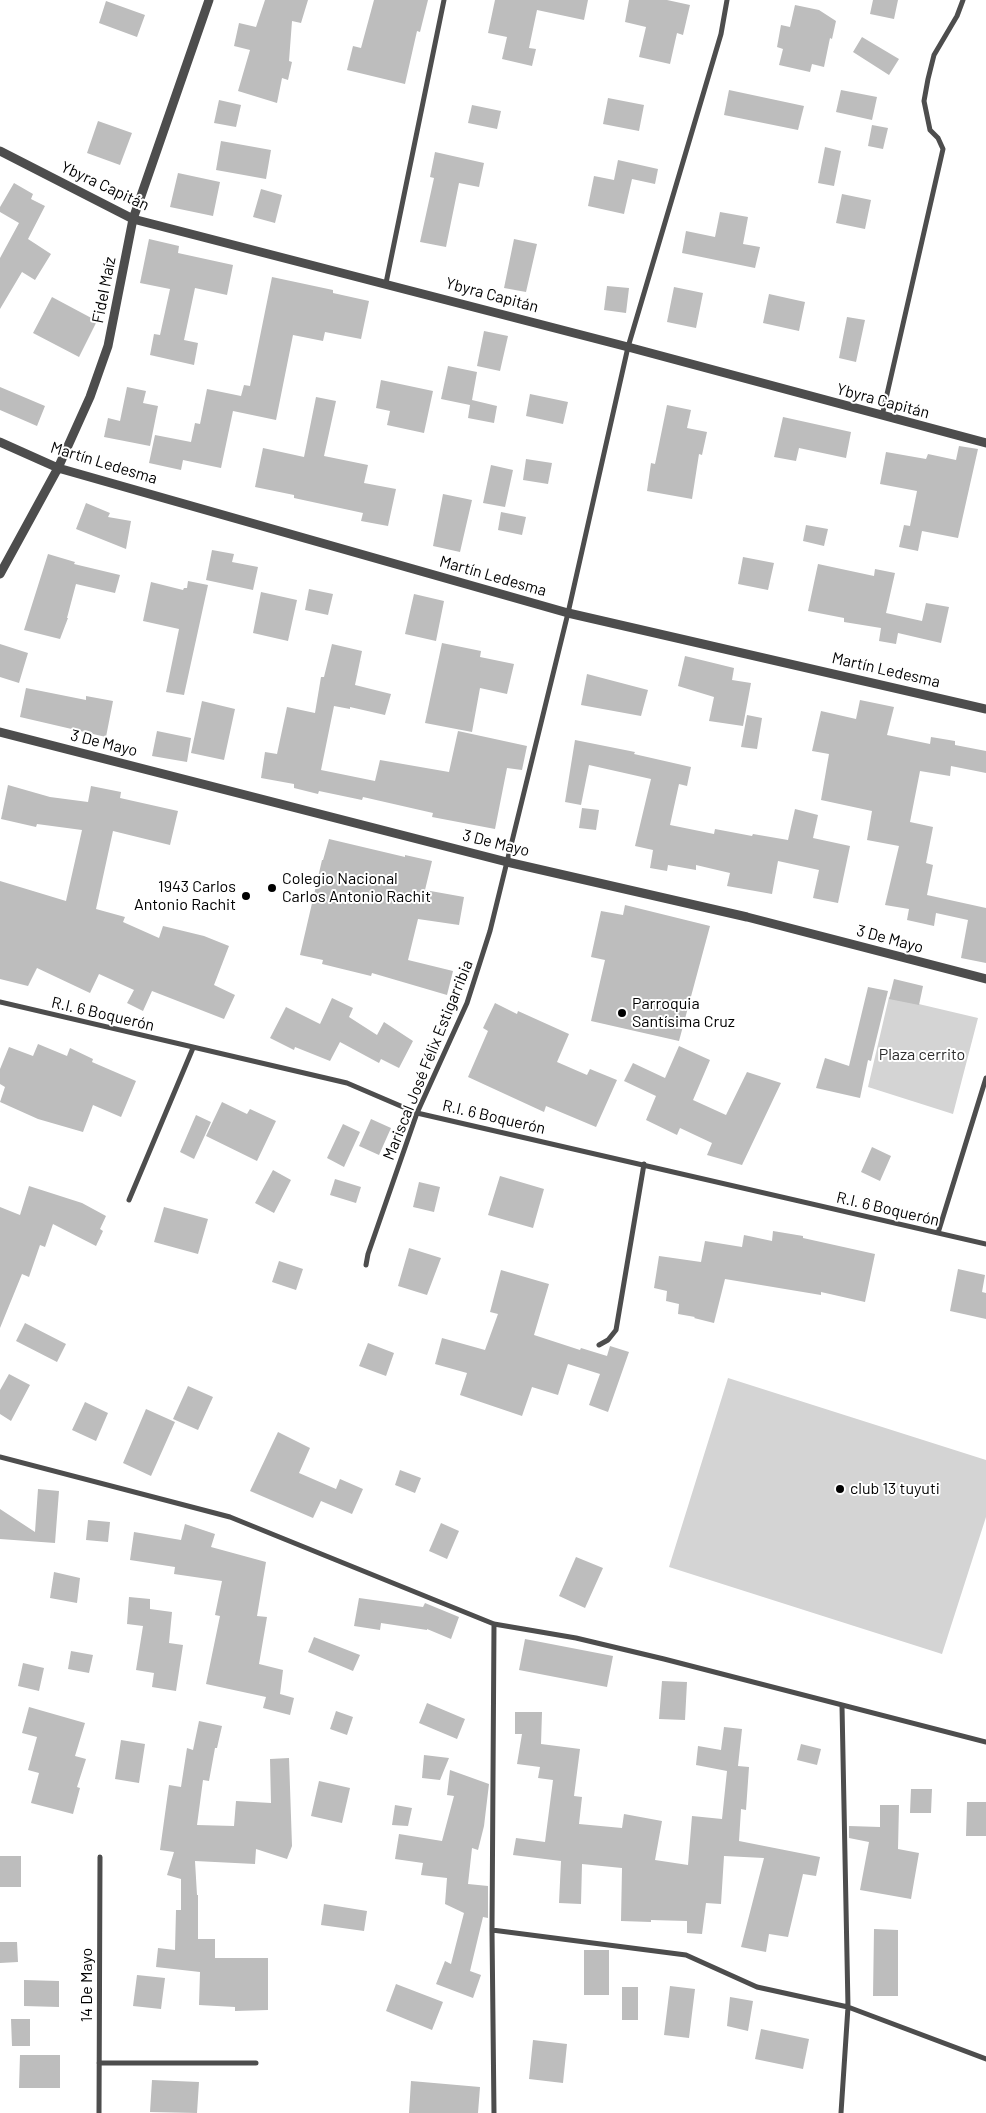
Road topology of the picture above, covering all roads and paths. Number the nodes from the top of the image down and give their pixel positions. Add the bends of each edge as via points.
1 (209, 0) edge
2 (444, 0) edge
3 (727, 0) edge
4 (963, 0) edge
5 (0, 150) edge
6 (133, 219) junction
7 (386, 283) junction
8 (628, 346) junction
9 (882, 416) junction
10 (0, 442) edge
11 (986, 443) edge
12 (58, 468) junction
13 (0, 574) edge
14 (568, 613) junction
15 (986, 709) edge
16 (0, 732) edge
17 (507, 862) junction
18 (986, 979) edge
19 (0, 1002) edge
20 (193, 1048) junction
21 (986, 1078) edge
22 (417, 1112) junction
23 (644, 1164) junction
24 (129, 1200) dead end
25 (938, 1233) junction
26 (986, 1244) edge
27 (366, 1265) dead end
28 (599, 1345) dead end
29 (0, 1457) edge
30 (494, 1624) junction
31 (842, 1706) junction
32 (986, 1742) edge
33 (100, 1857) dead end
34 (492, 1930) junction
35 (848, 2007) junction
36 (986, 2059) edge
37 (99, 2063) junction
38 (256, 2063) dead end
39 (99, 2113) edge
40 (494, 2113) edge
41 (841, 2113) edge

1 - 6 street, Fidel Maíz
2 - 7 street
3 - 8 street, Mariscal José Félix Estigarribia via 721,34
4 - 9 street via 934,55 928,79 924,101 930,130 943,149
5 - 6 street, Ybyra Capitán
6 - 7 street, Ybyra Capitán
6 - 12 street, Fidel Maíz via 108,346 90,397
7 - 8 street, Ybyra Capitán
8 - 9 street, Ybyra Capitán
8 - 14 street, Mariscal José Félix Estigarribia
9 - 11 street, Ybyra Capitán
10 - 12 street, Martín Ledesma
12 - 13 street, Fidel Maíz
12 - 14 street, Martín Ledesma
14 - 15 street, Martín Ledesma
14 - 17 street, Mariscal José Félix Estigarribia
16 - 17 street, 3 De Mayo
17 - 18 street, 3 De Mayo via 747,917
17 - 22 street, Mariscal José Félix Estigarribia via 467,1003
19 - 20 street, R.I. 6 Boquerón
20 - 22 street, R.I. 6 Boquerón via 347,1083
20 - 24 street
21 - 25 street
22 - 23 street, R.I. 6 Boquerón
22 - 27 street, Mariscal José Félix Estigarribia
23 - 25 street, R.I. 6 Boquerón
23 - 28 street via 616,1330
25 - 26 street, R.I. 6 Boquerón
29 - 30 street via 230,1517
30 - 31 street via 576,1638
30 - 34 street
31 - 32 street
31 - 35 street
33 - 37 street, 14 De Mayo
34 - 35 street via 686,1956 756,1987
34 - 40 street
35 - 36 street
35 - 41 street
37 - 38 street
37 - 39 street, 14 De Mayo

